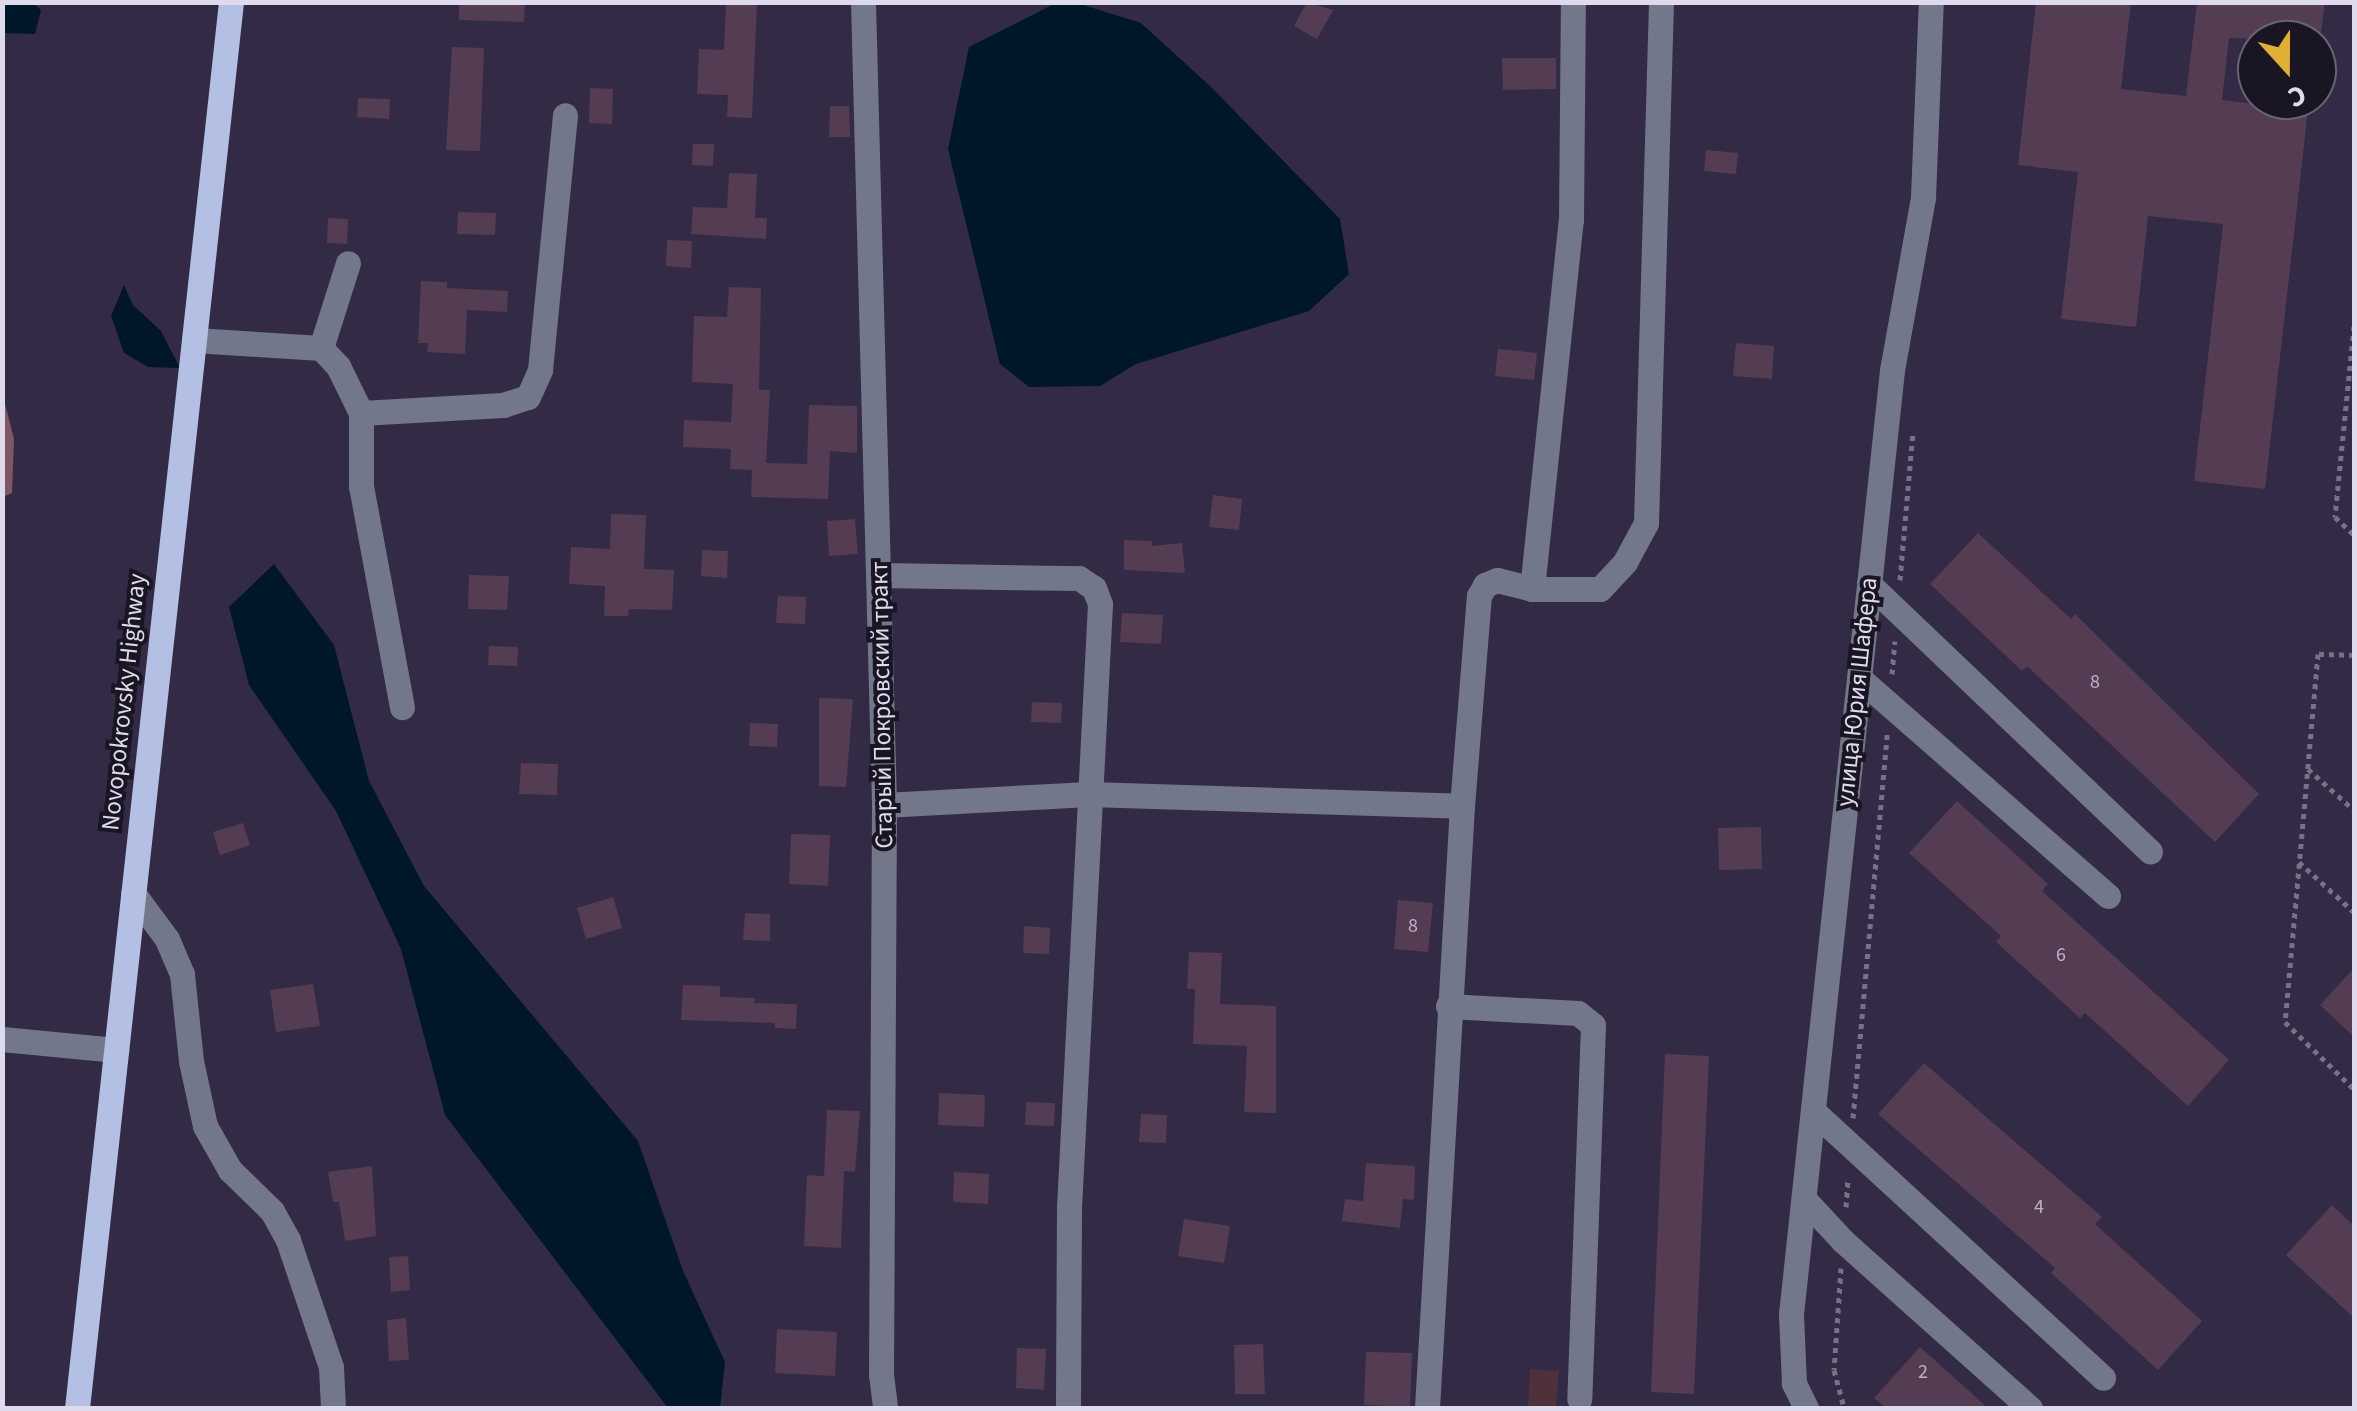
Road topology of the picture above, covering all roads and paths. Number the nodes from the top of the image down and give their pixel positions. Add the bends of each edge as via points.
1 (231, 2) edge
2 (863, 2) edge
3 (1573, 2) edge
4 (1661, 2) edge
5 (1931, 2) edge
6 (564, 115) dead end
7 (348, 263) dead end
8 (2354, 326) edge
9 (194, 340) junction
10 (321, 348) junction
11 (361, 413) junction
12 (2346, 414) junction
13 (2354, 415) edge
14 (2354, 535) edge
15 (880, 575) junction
16 (1869, 584) junction
17 (1532, 590) junction
18 (2354, 656) edge
19 (1859, 678) junction
20 (402, 707) dead end
21 (2308, 768) junction
22 (1089, 794) junction
23 (884, 805) junction
24 (1462, 806) junction
25 (2354, 810) edge
26 (2150, 852) dead end
27 (2299, 862) junction
28 (133, 893) junction
29 (2108, 896) dead end
30 (2354, 912) edge
31 (1448, 1006) junction
32 (2, 1038) edge
33 (116, 1050) junction
34 (2354, 1089) edge
35 (1813, 1111) junction
36 (1804, 1199) junction
37 (2103, 1378) dead end
38 (1579, 1399) dead end
39 (76, 1408) edge
40 (333, 1408) edge
41 (885, 1408) edge
42 (1068, 1408) edge
43 (1427, 1408) edge
44 (1806, 1408) edge
45 (2030, 1408) edge

1 - 9 main road, Novopokrovsky Highway
2 - 15 street, Старый Покровский тракт
3 - 17 street via 1571,220
4 - 17 street via 1646,523 1625,562 1600,589
5 - 16 street, улица Юрия Шафера via 1923,197 1892,370
6 - 11 street via 540,370 528,397 503,406
7 - 10 street
8 - 12 path
9 - 10 street
9 - 28 main road, Novopokrovsky Highway
10 - 11 street via 338,366
11 - 20 street via 361,486
12 - 13 path
12 - 14 path via 2335,517
15 - 22 street via 1079,578 1094,588 1100,604
15 - 23 street, Старый Покровский тракт
16 - 19 street, улица Юрия Шафера
16 - 26 street
17 - 24 street via 1498,580 1479,596
18 - 21 path via 2318,654
19 - 29 street
19 - 35 street, улица Юрия Шафера
21 - 25 path
21 - 27 path
22 - 23 street
22 - 24 street
22 - 42 street via 1068,1208
23 - 41 street, Старый Покровский тракт
24 - 31 street
27 - 30 path
27 - 34 path via 2285,1022
28 - 33 main road, Novopokrovsky Highway
28 - 40 street via 167,939 182,974 205,1126 230,1170 272,1211 288,1240 330,1367
31 - 38 street via 1578,1013 1593,1025
31 - 43 street
32 - 33 street
33 - 39 main road, Novopokrovsky Highway
35 - 36 street, улица Юрия Шафера
35 - 37 street
36 - 44 street, улица Юрия Шафера via 1791,1314 1794,1383
36 - 45 street

